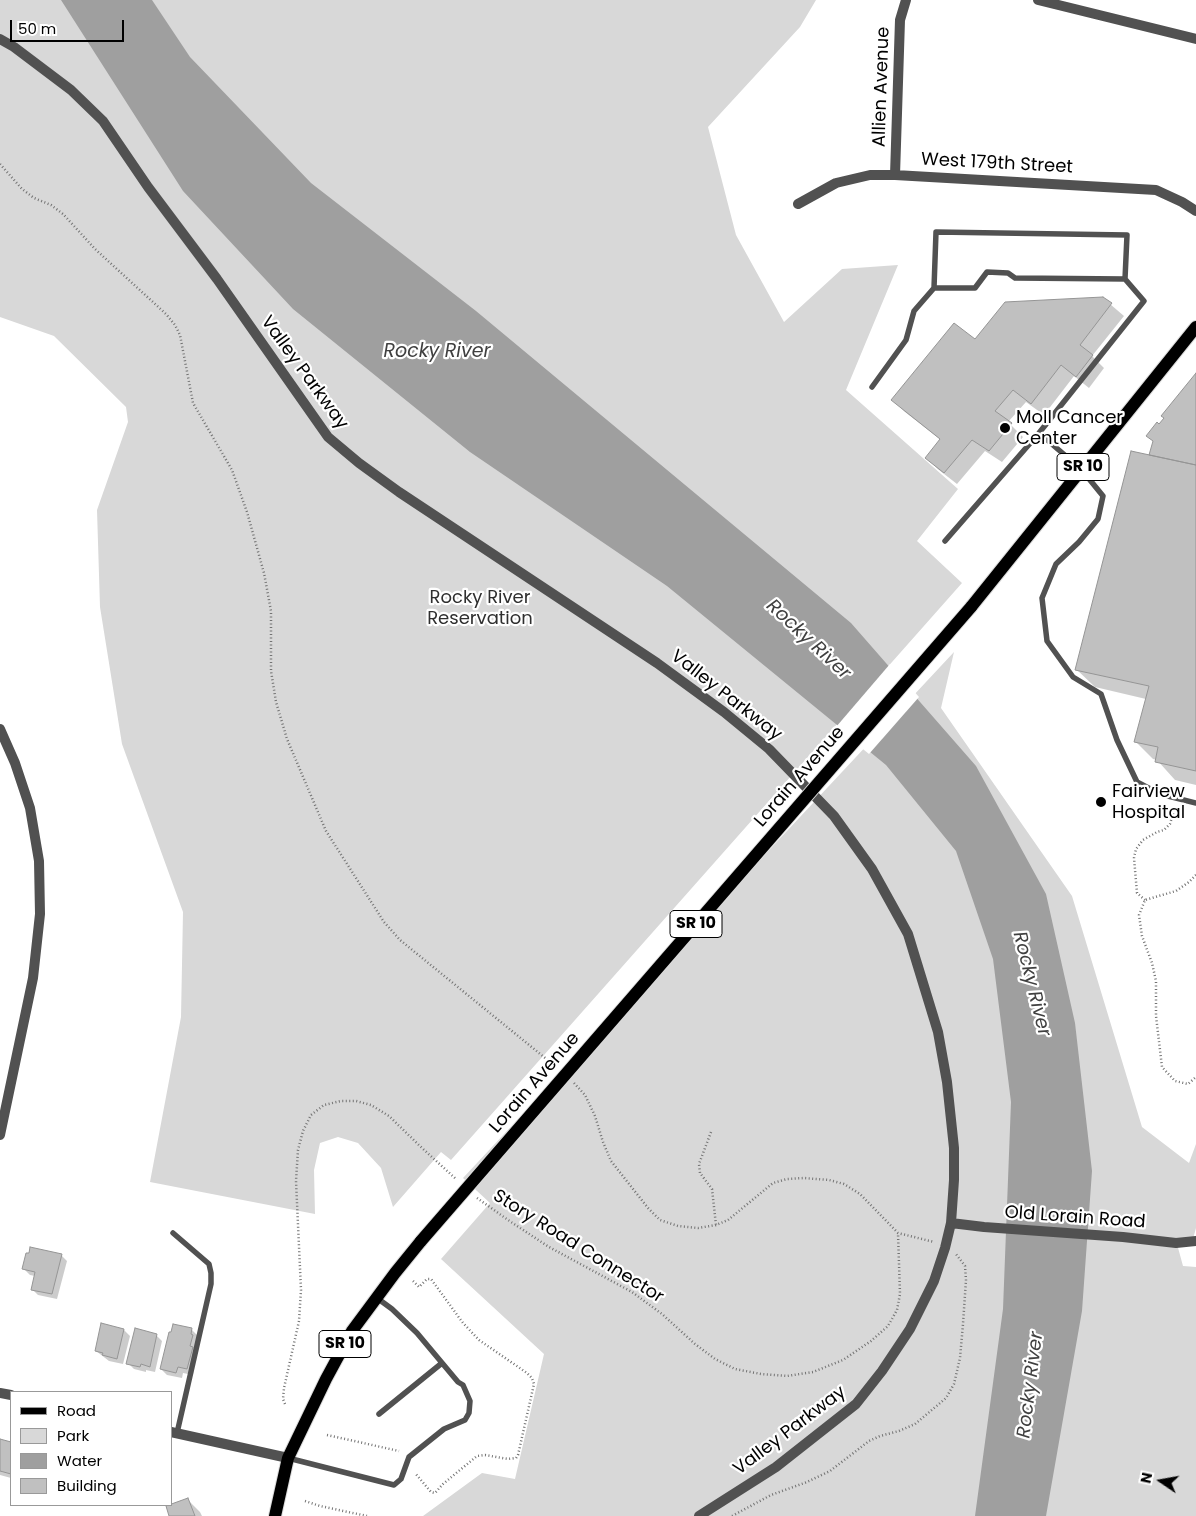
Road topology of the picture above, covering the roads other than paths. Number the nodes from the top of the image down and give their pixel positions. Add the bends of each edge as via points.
1 (906, 0) edge
2 (1038, 0) edge
3 (1196, 38) edge
4 (0, 39) edge
5 (896, 175) junction
6 (798, 204) dead end
7 (1196, 211) edge
8 (1125, 279) junction
9 (934, 288) junction
10 (1196, 327) edge
11 (872, 387) dead end
12 (1039, 433) junction
13 (1081, 469) junction
14 (945, 541) dead end
15 (0, 729) edge
16 (1196, 803) edge
17 (0, 1135) edge
18 (951, 1223) junction
19 (173, 1233) dead end
20 (1196, 1241) edge
21 (376, 1298) junction
22 (442, 1363) junction
23 (379, 1414) dead end
24 (174, 1432) edge
25 (288, 1458) junction
26 (275, 1516) edge
27 (699, 1516) edge

1 - 5 street, Allien Avenue via 900,20
2 - 3 street
4 - 18 street, Valley Parkway via 71,90 103,121 328,437 399,492 658,664 724,712 769,749 834,816 872,869 908,934 938,1032 948,1082 954,1148
5 - 6 street, West 179th Street via 870,175 836,183
5 - 7 street, West 179th Street via 1156,190
8 - 9 lane via 1015,278 1008,273 987,272 975,288
8 - 9 lane via 1127,235 936,232
8 - 12 lane via 1144,301
9 - 11 lane via 914,311 906,340
10 - 13 main road, Lorain Avenue / SR 10
12 - 13 lane
12 - 14 lane
13 - 16 lane via 1103,496 1098,519 1052,572 1042,598 1047,641 1073,677 1101,694 1117,740 1137,782 1160,794
13 - 21 main road, Lorain Avenue / SR 10, bridge via 971,607 421,1241
15 - 17 street via 30,808 39,861 40,914 33,978
18 - 20 street, Old Lorain Road via 1176,1243
18 - 27 street, Valley Parkway via 934,1281 910,1329 856,1404 776,1467
19 - 24 lane via 209,1264 211,1273
21 - 22 lane via 392,1309
21 - 25 main road, SR 10 via 352,1331
22 - 23 lane
22 - 25 lane via 466,1390 470,1401 469,1413 464,1420 444,1429 409,1457 401,1479 394,1485
24 - 25 street
25 - 26 main road, SR 10

